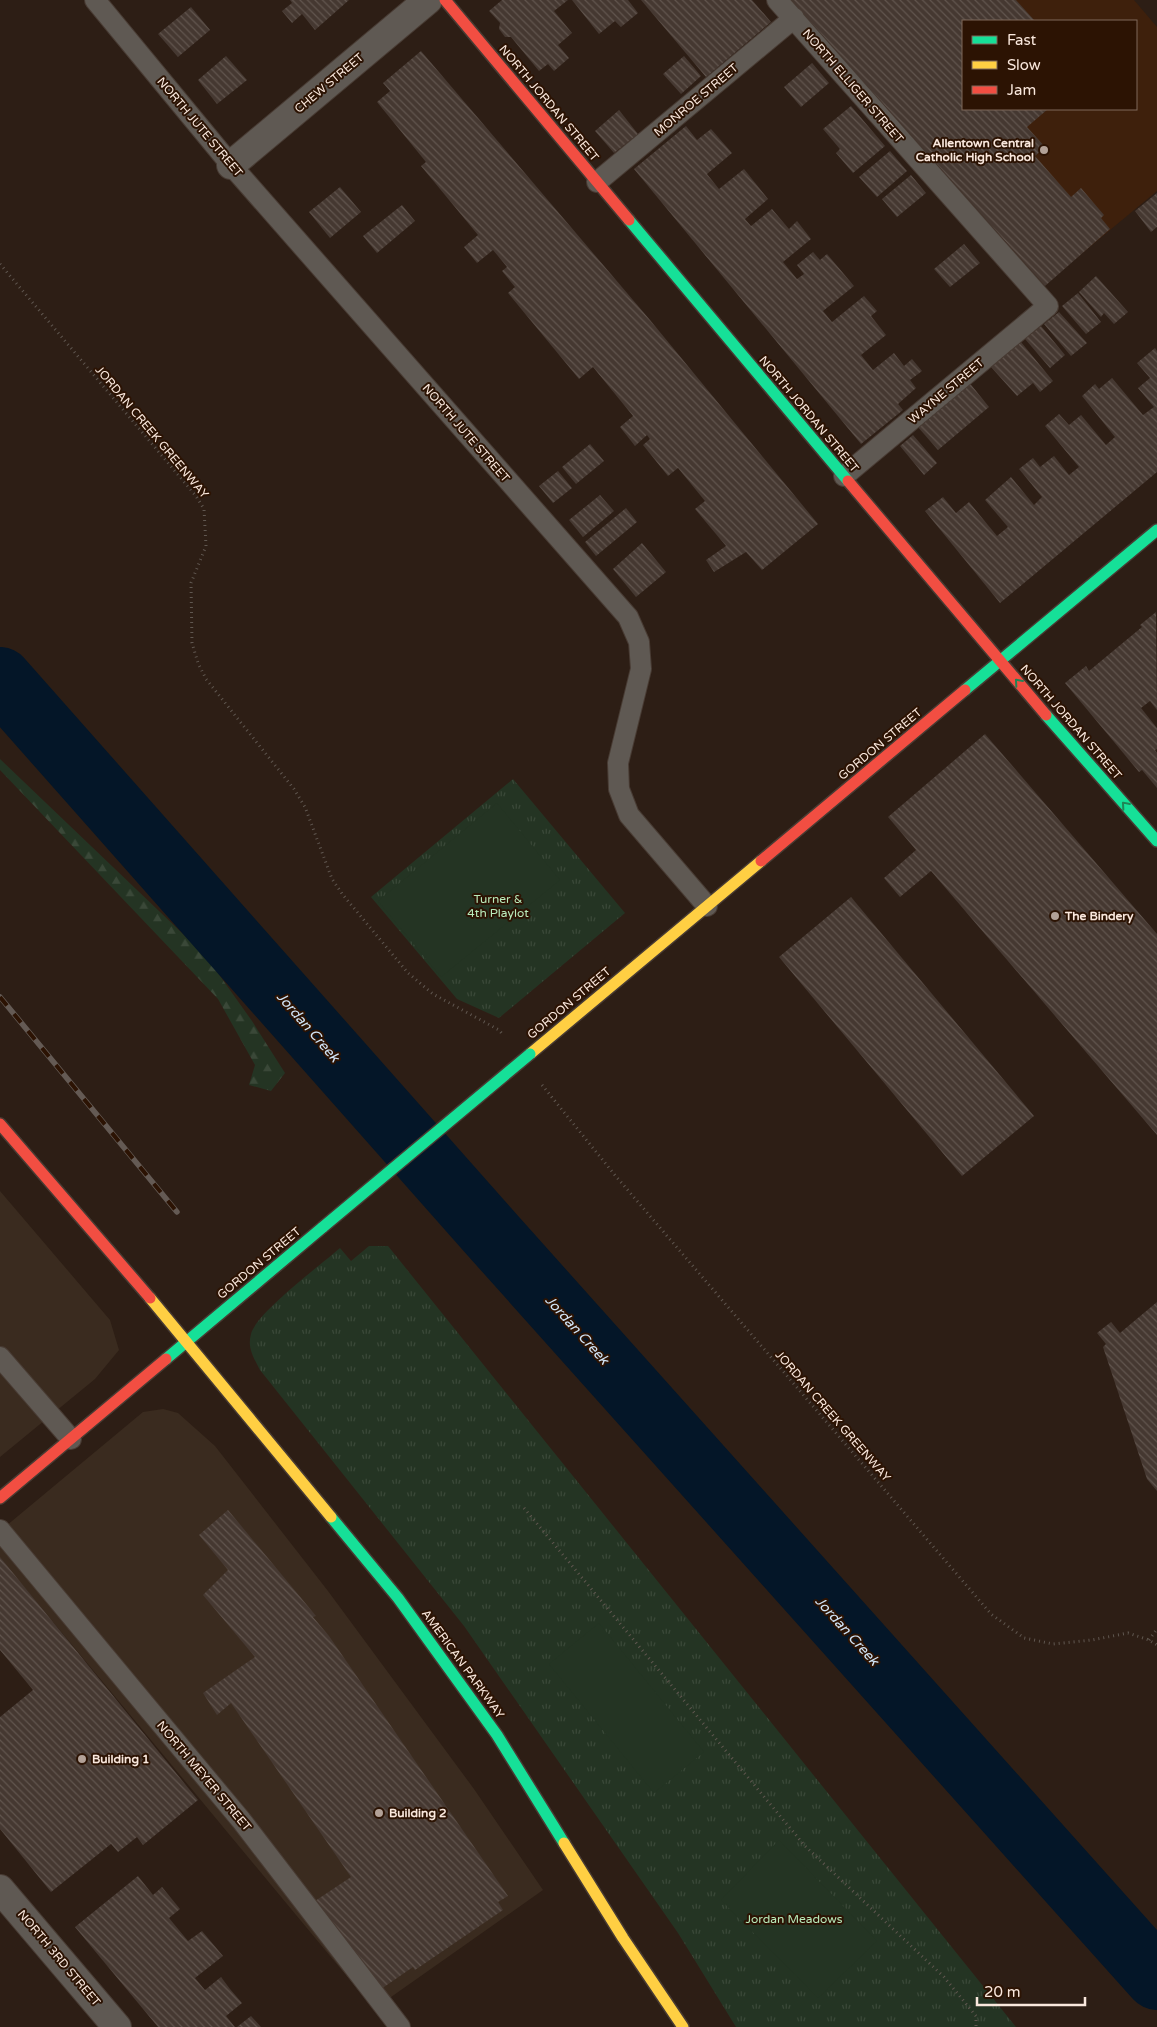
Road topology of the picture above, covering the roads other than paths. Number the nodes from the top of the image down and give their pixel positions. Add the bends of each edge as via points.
1 (95, 0) edge
2 (428, 0) edge
3 (445, 0) edge
4 (777, 0) edge
5 (794, 18) junction
6 (231, 165) junction
7 (598, 182) junction
8 (1048, 306) joint
9 (844, 476) junction
10 (1157, 530) edge
11 (1000, 662) junction
12 (1157, 841) edge
13 (707, 906) junction
14 (0, 1124) edge
15 (187, 1341) junction
16 (0, 1357) edge
17 (71, 1439) junction
18 (0, 1498) edge
19 (0, 1530) edge
20 (0, 1889) edge
21 (117, 2027) edge
22 (400, 2027) edge
23 (684, 2027) edge

1 - 6 lane, NORTH JUTE STREET
2 - 6 street, CHEW STREET
3 - 7 street, NORTH JORDAN STREET
4 - 5 lane, NORTH ELLIGER STREET
5 - 7 lane, MONROE STREET
5 - 8 lane, NORTH ELLIGER STREET
6 - 13 lane, NORTH JUTE STREET via 628,617 639,642 641,669 618,763 619,789 629,816
7 - 9 street, NORTH JORDAN STREET
8 - 9 lane, WAYNE STREET
9 - 11 street, NORTH JORDAN STREET
10 - 11 street, GORDON STREET
12 -> 11 street, NORTH JORDAN STREET
11 - 13 street, GORDON STREET
13 - 15 street, GORDON STREET, bridge
14 - 15 street, AMERICAN PARKWAY
15 - 17 street, GORDON STREET
15 - 23 street, AMERICAN PARKWAY via 398,1598 497,1735 623,1938
16 - 17 lane
17 - 18 street, GORDON STREET
19 - 22 lane, NORTH MEYER STREET via 241,1820
20 - 21 street, NORTH 3RD STREET

